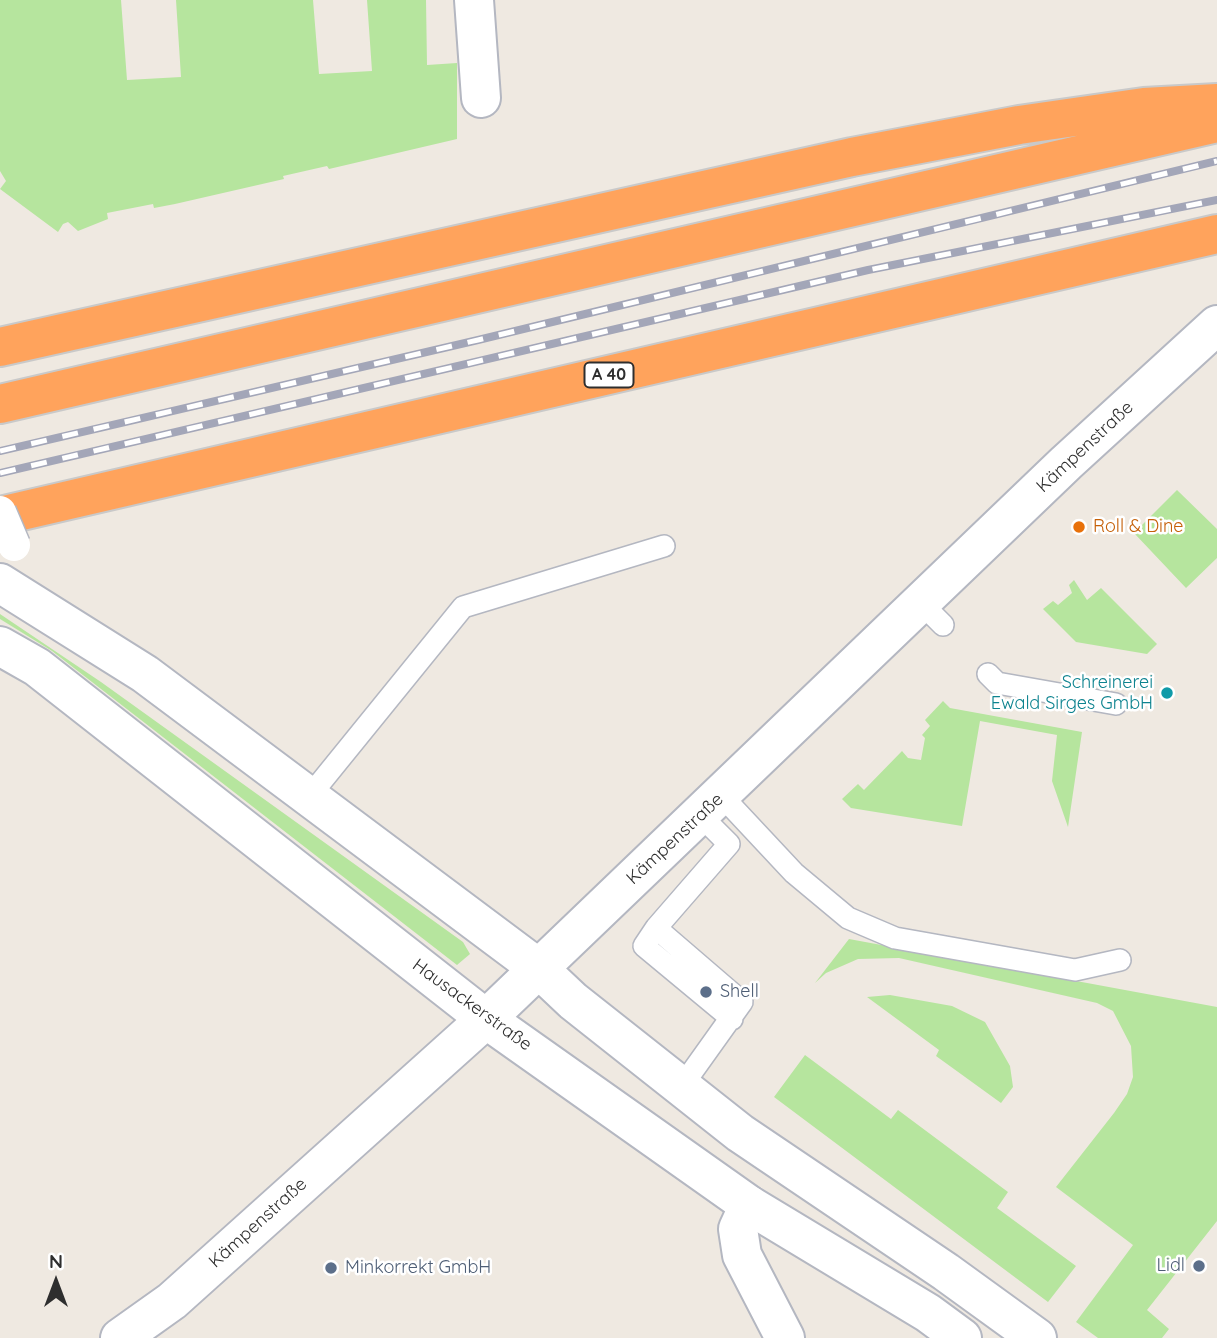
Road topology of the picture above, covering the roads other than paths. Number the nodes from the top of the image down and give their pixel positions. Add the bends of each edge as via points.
1 (474, 0) edge
2 (481, 98) dead end
3 (1217, 103) edge
4 (1217, 123) edge
5 (1217, 234) edge
6 (1217, 325) edge
7 (0, 347) edge
8 (0, 404) edge
9 (5, 524) edge
10 (664, 546) dead end
11 (0, 583) edge
12 (0, 646) edge
13 (988, 674) dead end
14 (1116, 704) dead end
15 (308, 798) junction
16 (710, 805) junction
17 (1120, 960) dead end
18 (538, 968) junction
19 (486, 1019) junction
20 (682, 1086) junction
21 (749, 1205) junction
22 (120, 1338) edge
23 (785, 1338) edge
24 (962, 1338) edge
25 (1037, 1338) edge

1 - 2 main road
3 - 7 highway via 1144,107 1019,125 852,157
4 - 8 highway
5 - 9 highway, A 40
6 - 16 main road, Kämpenstraße via 1066,463 932,614
10 - 15 lane via 463,607
11 - 15 main road via 145,674
12 - 19 main road, Hausackerstraße via 37,667
13 - 14 lane via 997,683
15 - 18 main road
16 - 17 lane via 848,918 895,938 1075,970
16 - 18 main road, Kämpenstraße
16 - 20 lane via 729,844 656,928 742,1002
18 - 19 main road, Kämpenstraße
18 - 20 main road
19 - 21 main road, Hausackerstraße
19 - 22 main road, Kämpenstraße via 172,1301
20 - 25 main road via 740,1133
21 - 23 main road via 738,1229 742,1255
21 - 24 main road, Hausackerstraße

